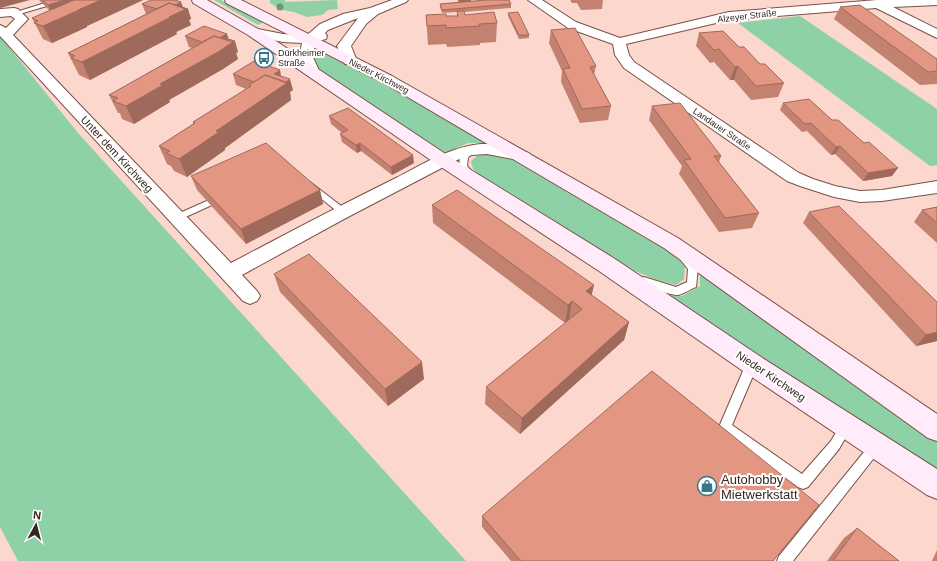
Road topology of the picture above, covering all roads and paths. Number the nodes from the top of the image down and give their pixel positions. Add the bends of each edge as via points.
1 (198, 0) edge
2 (231, 0) edge
3 (402, 0) edge
4 (534, 0) edge
5 (937, 1) edge
6 (874, 2) edge
7 (46, 6) edge
8 (374, 11) junction
9 (0, 13) edge
10 (17, 14) junction
11 (362, 21) junction
12 (324, 27) junction
13 (285, 28) junction
14 (3, 32) edge
15 (253, 32) junction
16 (937, 34) edge
17 (309, 40) junction
18 (619, 42) junction
19 (350, 61) junction
20 (313, 73) junction
21 (469, 151) junction
22 (525, 157) junction
23 (444, 161) junction
24 (303, 179) edge
25 (474, 179) junction
26 (937, 187) edge
27 (209, 203) edge
28 (342, 211) junction
29 (176, 218) junction
30 (671, 243) junction
31 (607, 265) junction
32 (229, 272) junction
33 (250, 296) dead end
34 (752, 364) junction
35 (847, 426) junction
36 (937, 429) edge
37 (877, 445) junction
38 (937, 485) edge
39 (784, 561) edge

1 - 15 main road, Nieder Kirchweg
2 - 13 main road, Nieder Kirchweg
3 - 8 street
4 - 18 street via 572,25
5 - 6 street, Alzeyer Straße
6 - 16 street
6 - 18 street, Alzeyer Straße via 729,16
7 - 10 lane
8 - 11 street
8 - 12 street via 347,17
9 - 10 street via 8,11
10 - 14 street, Unter dem Kirchweg via 21,21
11 - 17 street
11 - 19 street via 344,46
12 - 13 street
12 - 17 street
13 - 17 main road, Nieder Kirchweg
14 - 29 street, Unter dem Kirchweg
15 - 17 street
15 - 20 main road, Nieder Kirchweg
17 - 19 main road, Nieder Kirchweg
17 - 20 street via 306,57
18 - 26 street, Landauer Straße via 622,55 629,65 793,177 818,187 850,195 884,195
19 - 22 main road, Nieder Kirchweg via 387,79
20 - 23 main road, Nieder Kirchweg
21 - 22 street, Nieder Kirchweg via 500,150
21 - 23 street, Nieder Kirchweg
21 - 25 lane, Nieder Kirchweg via 464,158 463,166
22 - 30 main road, Nieder Kirchweg
23 - 25 main road, Nieder Kirchweg
23 - 28 street
24 - 28 lane
25 - 31 main road, Nieder Kirchweg
27 - 29 lane
28 - 32 street
29 - 32 street, Unter dem Kirchweg
30 - 31 lane, Nieder Kirchweg via 693,268 692,284 677,291 653,285
30 - 36 main road, Nieder Kirchweg
31 - 34 main road, Nieder Kirchweg
32 - 33 street, Unter dem Kirchweg
34 - 35 main road, Nieder Kirchweg
34 - 35 lane via 725,426 803,483 835,445
35 - 37 main road, Nieder Kirchweg
37 - 38 main road, Nieder Kirchweg
37 - 39 lane

